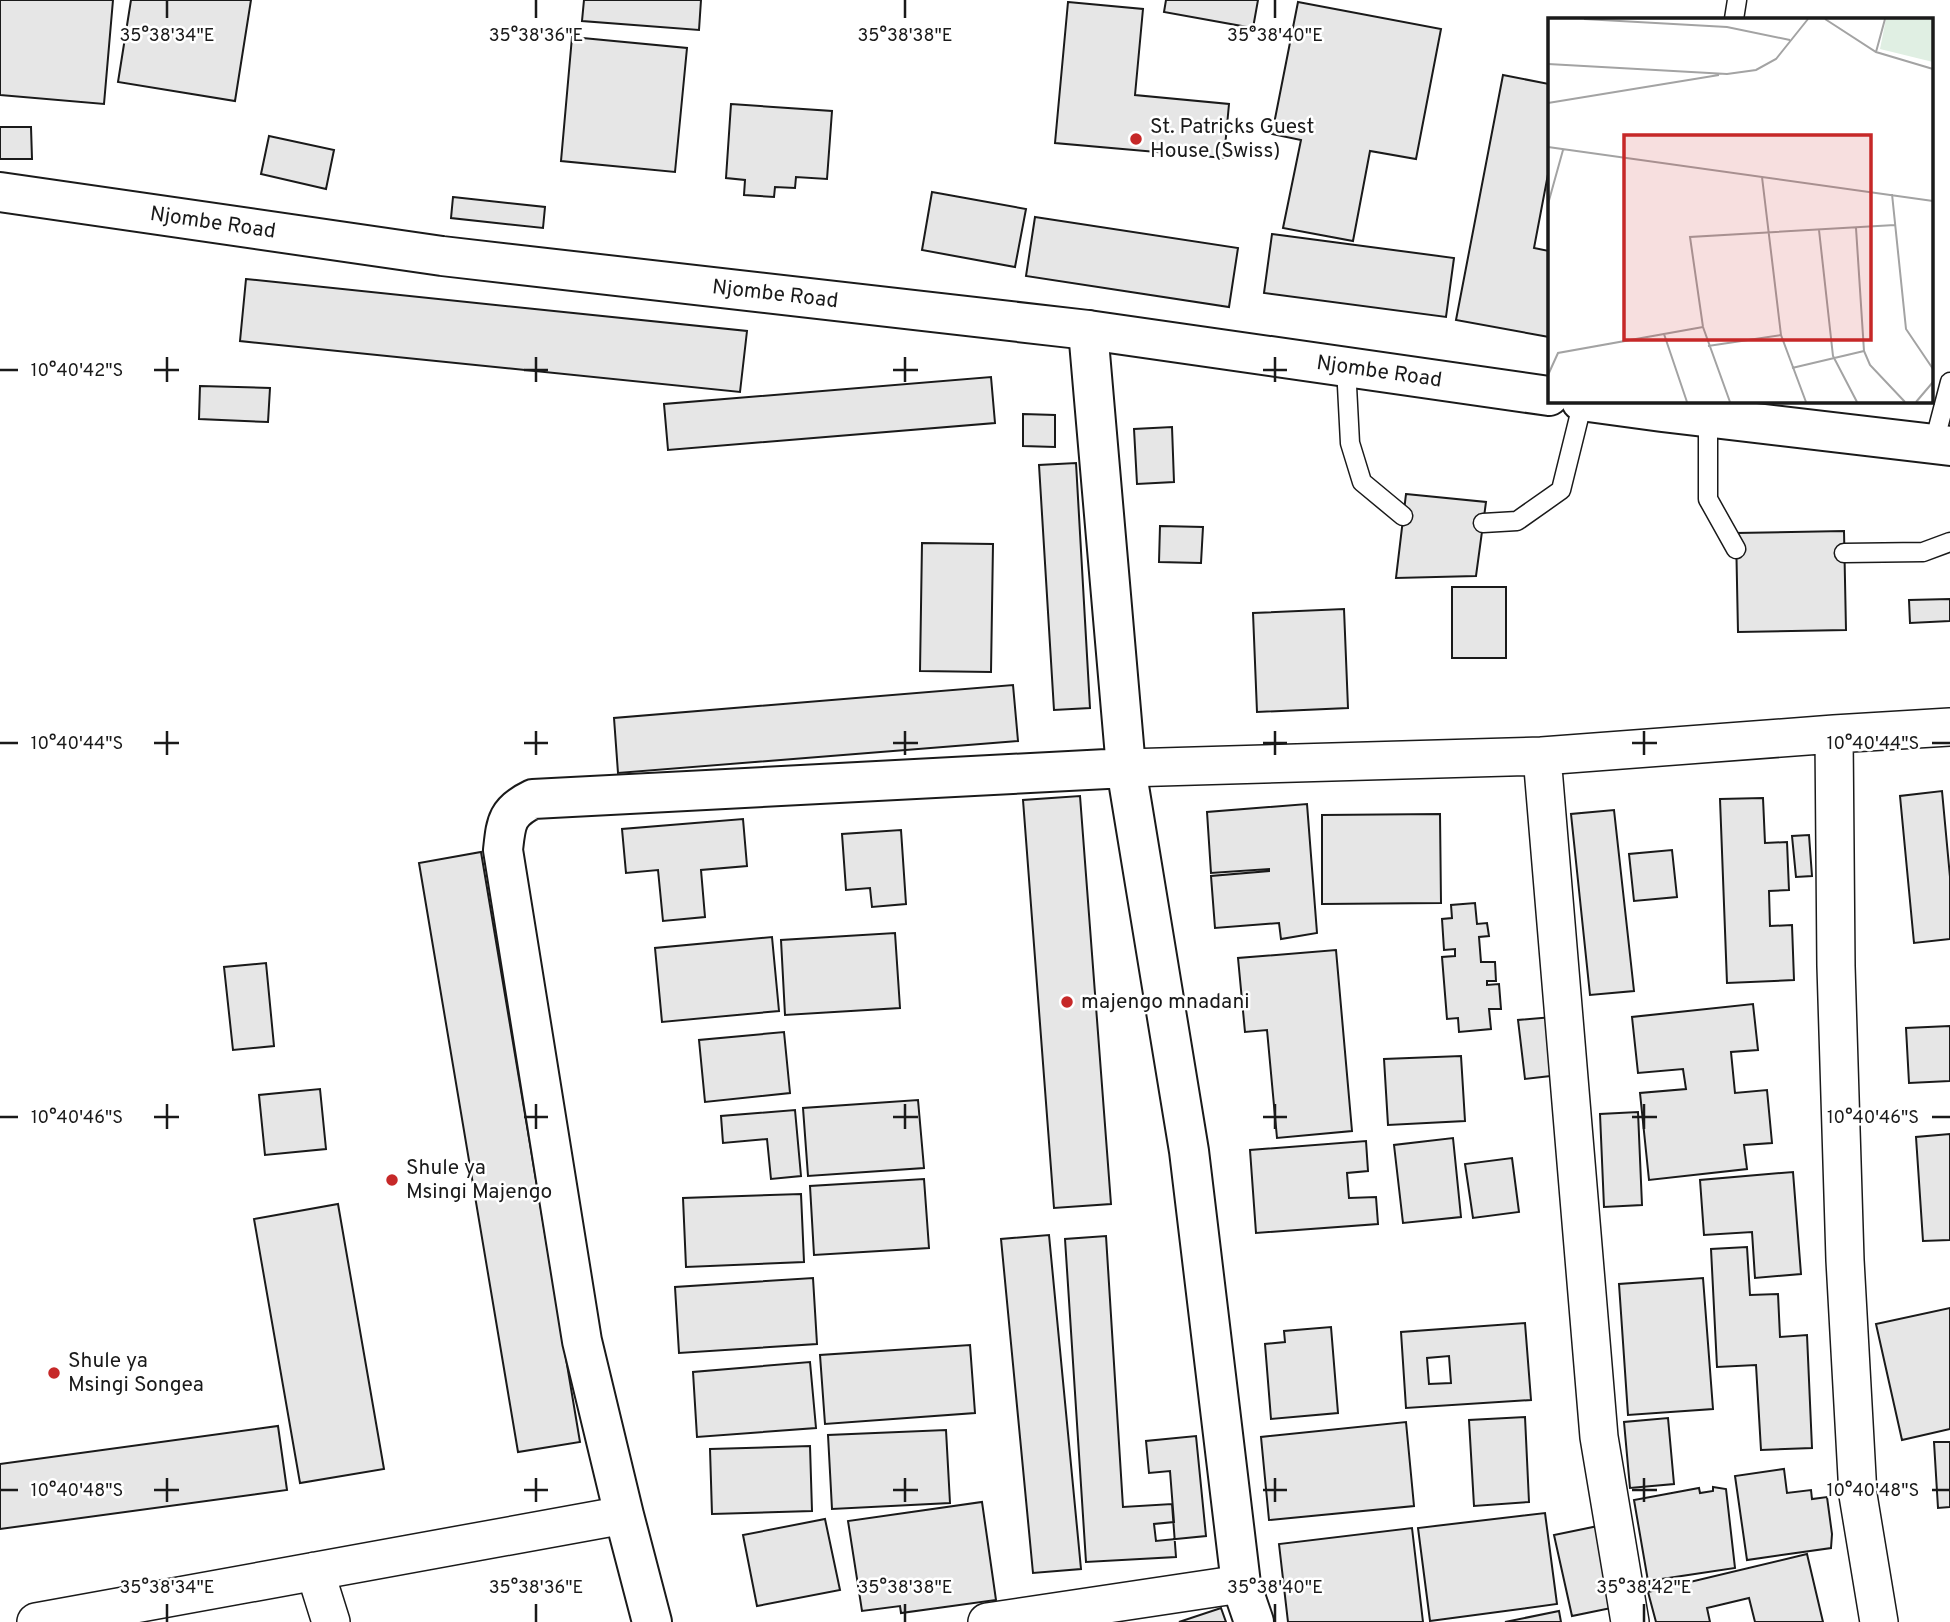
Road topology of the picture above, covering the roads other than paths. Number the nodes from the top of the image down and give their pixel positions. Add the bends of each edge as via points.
1 (1737, 0) edge
2 (1734, 18) edge
3 (0, 192) edge
4 (1088, 330) junction
5 (1346, 367) junction
6 (1950, 382) edge
7 (1548, 396) edge
8 (1582, 402) edge
9 (1596, 402) edge
10 (1663, 407) edge
11 (1708, 417) junction
12 (1942, 445) edge
13 (1403, 516) dead end
14 (1483, 523) dead end
15 (1950, 542) edge
16 (1736, 549) dead end
17 (1844, 553) dead end
18 (1950, 727) edge
19 (1834, 734) junction
20 (1542, 756) junction
21 (1126, 768) junction
22 (624, 1515) junction
23 (315, 1572) junction
24 (1241, 1584) junction
25 (36, 1622) edge
26 (331, 1622) edge
27 (652, 1622) edge
28 (987, 1622) edge
29 (1254, 1622) edge
30 (1630, 1622) edge
31 (1879, 1622) edge

1 - 2 lane
3 - 4 main road, Njombe Road via 442,256
4 - 5 main road, Njombe Road
4 - 21 main road
5 - 7 main road, Njombe Road
5 - 13 lane via 1350,443 1362,482
6 - 12 lane
8 - 14 lane via 1561,490 1517,521
9 - 10 main road
10 - 11 main road
11 - 12 main road
11 - 16 lane via 1708,499
15 - 17 lane via 1923,552
18 - 19 street
19 - 20 street
19 - 31 street via 1847,1301 1858,1496
20 - 21 street
20 - 30 street via 1599,1437
21 - 22 main road via 533,799 519,806 507,822 503,850 582,1341
21 - 24 main road via 1189,1151
22 - 23 street
22 - 27 main road
23 - 25 street
23 - 26 street
24 - 28 street
24 - 29 main road

